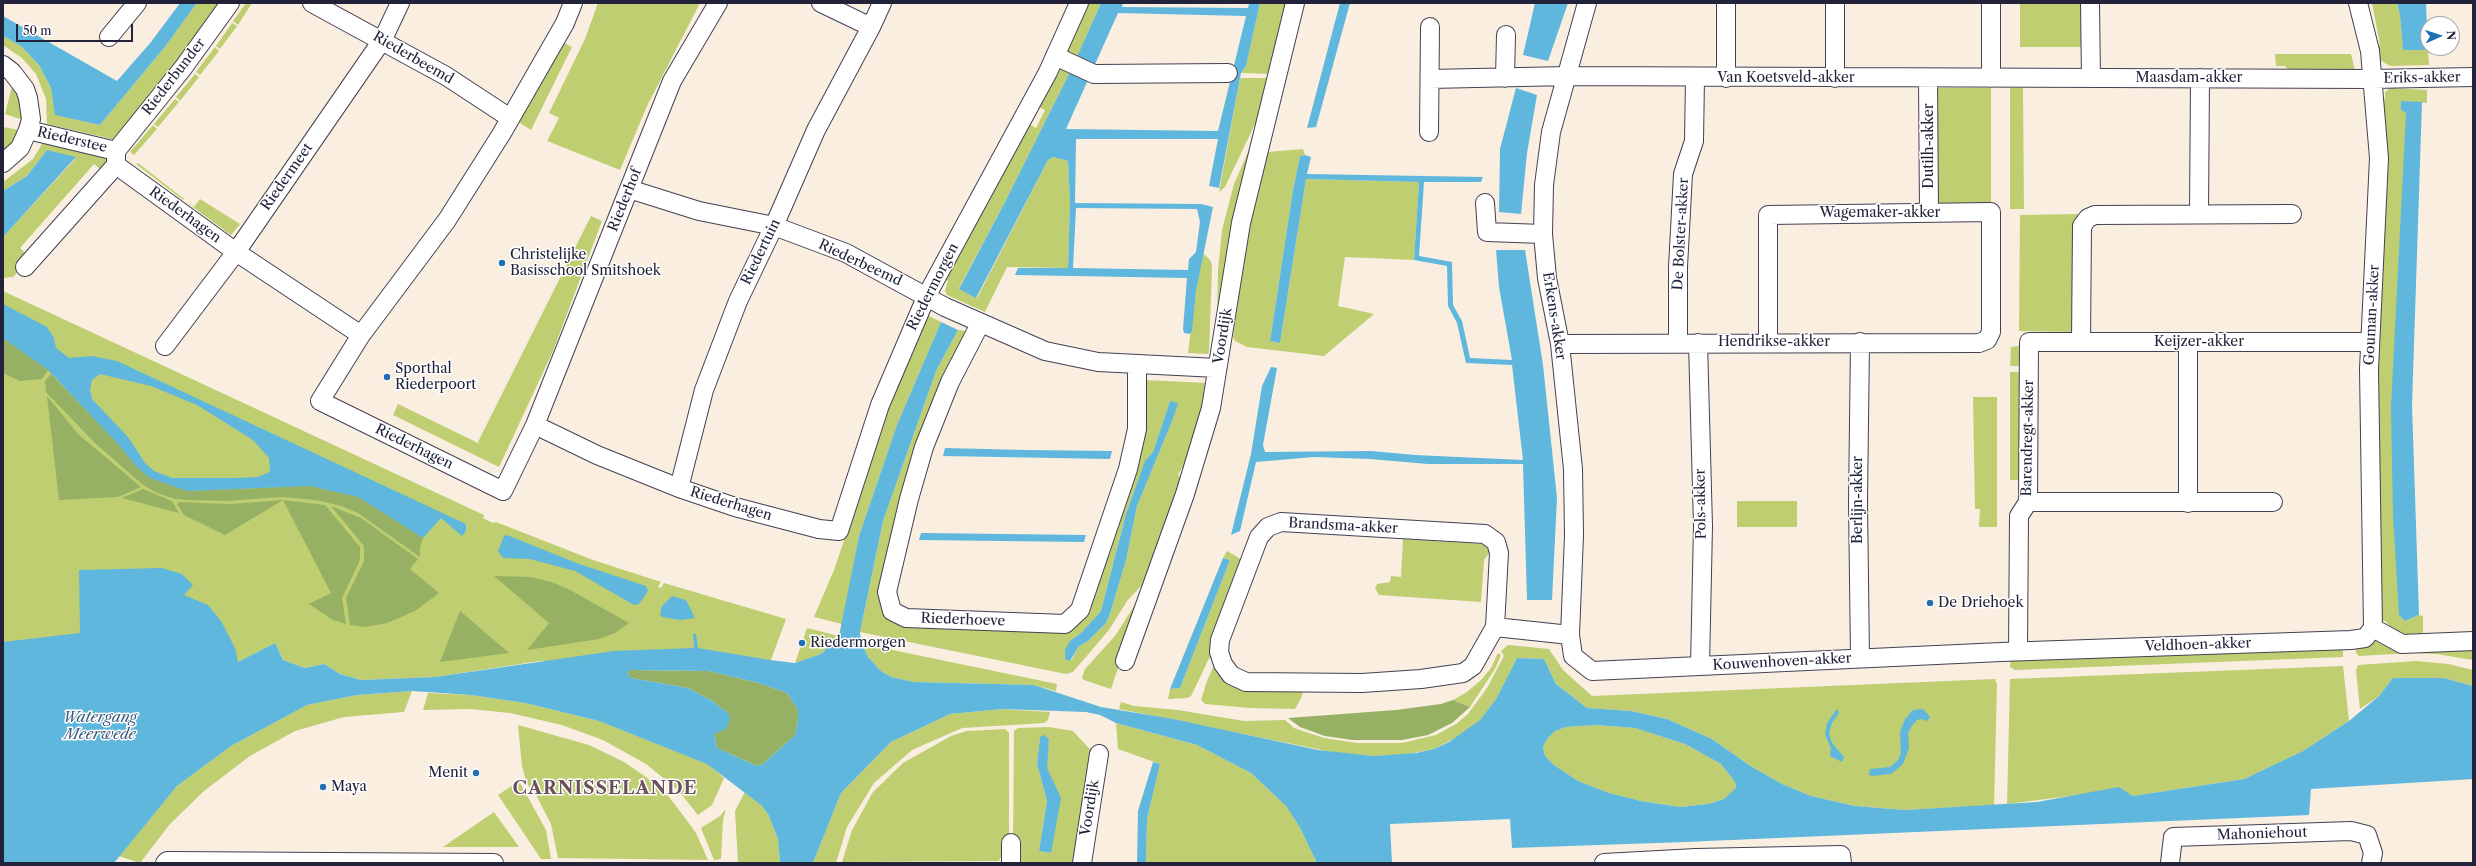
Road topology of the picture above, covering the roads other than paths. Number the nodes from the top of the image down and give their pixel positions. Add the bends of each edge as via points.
1 (230, 3) edge
2 (312, 3) edge
3 (400, 3) edge
4 (573, 3) edge
5 (718, 3) edge
6 (821, 3) edge
7 (882, 3) edge
8 (1079, 3) edge
9 (1295, 3) edge
10 (1587, 3) edge
11 (1726, 3) edge
12 (1835, 3) edge
13 (1991, 3) edge
14 (2090, 3) edge
15 (2358, 3) edge
16 (130, 5) edge
17 (871, 27) junction
18 (1430, 27) dead end
19 (1506, 35) dead end
20 (109, 37) dead end
21 (383, 40) junction
22 (1061, 59) junction
23 (3, 65) edge
24 (1228, 73) dead end
25 (1567, 76) junction
26 (2473, 77) edge
27 (1505, 78) junction
28 (1695, 78) junction
29 (1726, 78) junction
30 (1835, 78) junction
31 (1928, 78) junction
32 (1998, 78) junction
33 (2091, 78) junction
34 (2200, 78) junction
35 (1430, 79) junction
36 (2372, 80) junction
37 (510, 118) junction
38 (28, 130) junction
39 (1429, 132) dead end
40 (116, 158) junction
41 (3, 164) edge
42 (629, 189) junction
43 (1485, 203) dead end
44 (1929, 213) junction
45 (2200, 214) junction
46 (2292, 214) dead end
47 (774, 226) junction
48 (1543, 234) junction
49 (236, 252) junction
50 (25, 267) dead end
51 (927, 295) junction
52 (980, 324) junction
53 (361, 335) junction
54 (1987, 340) joint
55 (1768, 342) junction
56 (1860, 342) junction
57 (2029, 342) joint
58 (2082, 342) junction
59 (2188, 342) junction
60 (2370, 342) junction
61 (1678, 343) junction
62 (1698, 343) junction
63 (1560, 344) junction
64 (165, 346) dead end
65 (1137, 364) junction
66 (1218, 368) junction
67 (535, 425) junction
68 (679, 488) junction
69 (2028, 502) junction
70 (2273, 502) dead end
71 (2188, 503) junction
72 (839, 531) joint
73 (1495, 627) junction
74 (2373, 628) junction
75 (1570, 634) junction
76 (2473, 641) edge
77 (2018, 651) junction
78 (1860, 658) junction
79 (1125, 661) dead end
80 (1700, 666) junction
81 (1099, 754) dead end
82 (1011, 843) dead end
83 (1841, 859) edge
84 (1697, 860) edge
85 (166, 862) edge
86 (246, 862) edge
87 (404, 863) edge
88 (494, 863) edge
89 (1011, 863) edge
90 (1082, 863) edge
91 (1604, 863) edge
92 (2170, 863) edge
93 (2371, 863) edge

1 - 40 street, Riederbunder
2 - 21 street, Riederbeemd
3 - 21 street, Riedermeet
4 - 37 street
5 - 42 street, Riederhof via 672,81
6 - 17 street
7 - 17 street, Riedertuin
8 - 22 street, Riedermorgen
9 - 66 street, Voordijk via 1241,223
10 - 25 street, Erkens-akker
11 - 29 street
12 - 30 street
13 - 32 street
14 - 33 street
15 - 36 street, Gouman-akker via 2370,51
16 - 20 street
17 - 47 street, Riedertuin via 816,130
18 - 35 street
19 - 27 street
21 - 37 street, Riederbeemd via 446,76
21 - 49 street, Riedermeet
22 - 24 street via 1094,74
22 - 51 street, Riedermorgen
23 - 38 street, Riederstee via 19,80 28,98
25 - 27 street, Van Koetsveld-akker
25 - 28 street, Van Koetsveld-akker
25 - 48 street, Erkens-akker via 1551,132 1544,186
26 - 36 street, Eriks-akker
27 - 35 street, Van Koetsveld-akker
28 - 29 street, Van Koetsveld-akker
28 - 61 street, De Bolster-akker via 1694,141 1683,174 1678,267
29 - 30 street, Van Koetsveld-akker
30 - 31 street, Van Koetsveld-akker
31 - 32 street, Van Koetsveld-akker
31 - 44 street, Dutilh-akker
32 - 33 street, Maasdam-akker
33 - 34 street, Maasdam-akker
34 - 36 street, Maasdam-akker
34 - 45 street
35 - 39 street
36 - 60 street, Gouman-akker via 2379,158
37 - 53 street via 447,220
38 - 40 street, Riederstee
38 - 41 street, Riederstee via 20,148
40 - 49 street, Riederhagen
40 - 50 street, Riederbunder
42 - 47 street, Riederbeemd via 699,211
42 - 67 street, Riederhof
43 - 48 street via 1487,232
44 - 54 street, Wagemaker-akker via 1991,212 1991,332
44 - 55 street, Wagemaker-akker via 1768,215
45 - 46 street
45 - 58 street via 2095,215 2088,218 2082,226
47 - 51 street, Riederbeemd via 846,253
47 - 68 street, Riedertuin via 738,301 704,390
48 - 63 street, Erkens-akker via 1547,278
49 - 53 street, Riederhagen
49 - 64 street, Riedermeet
51 - 52 street
51 - 72 street, Riedermorgen via 880,405
52 - 65 street via 1045,351 1098,362
52 - 65 street, Riederhoeve via 944,397 924,447 909,499 887,592 892,611 906,618 1065,624 1080,610 1128,469 1136,429
53 - 67 street, Riederhagen via 320,401 503,491
54 - 56 street, Hendrikse-akker via 1979,343
55 - 56 street, Hendrikse-akker
55 - 62 street, Hendrikse-akker
56 - 78 street, Berlijn-akker
57 - 58 street, Keijzer-akker
57 - 69 street, Barendregt-akker
58 - 59 street, Keijzer-akker
59 - 60 street, Keijzer-akker
59 - 71 street
60 - 74 street, Gouman-akker
61 - 62 street, Hendrikse-akker
61 - 63 street, Hendrikse-akker
62 - 80 street, Pols-akker via 1703,526
63 - 75 street, Erkens-akker via 1573,469 1574,535
65 - 66 street
66 - 79 street, Voordijk via 1211,408 1185,494
67 - 68 street, Riederhagen via 597,455
68 - 72 street, Riederhagen via 743,509 819,529
69 - 71 street
69 - 77 street, Barendregt-akker via 2019,516
70 - 71 street
73 - 73 street, Brandsma-akker via 1500,553 1496,542 1485,534 1281,522 1268,527 1258,537 1220,640 1219,652 1223,664 1231,675 1246,682 1362,683 1421,680 1463,673 1473,666
73 - 75 street
74 - 76 street via 2402,644
74 - 77 street, Veldhoen-akker via 2365,638 2351,640
75 - 80 street, Kouwenhoven-akker via 1573,656 1592,671
77 - 78 street, Kouwenhoven-akker
78 - 80 street, Kouwenhoven-akker via 1801,663
81 - 90 street, Voordijk
82 - 89 street
83 - 84 street
84 - 91 street
85 - 86 street
86 - 87 street
87 - 88 street
92 - 93 street, Mahoniehout via 2173,837 2351,830 2367,835 2373,853

